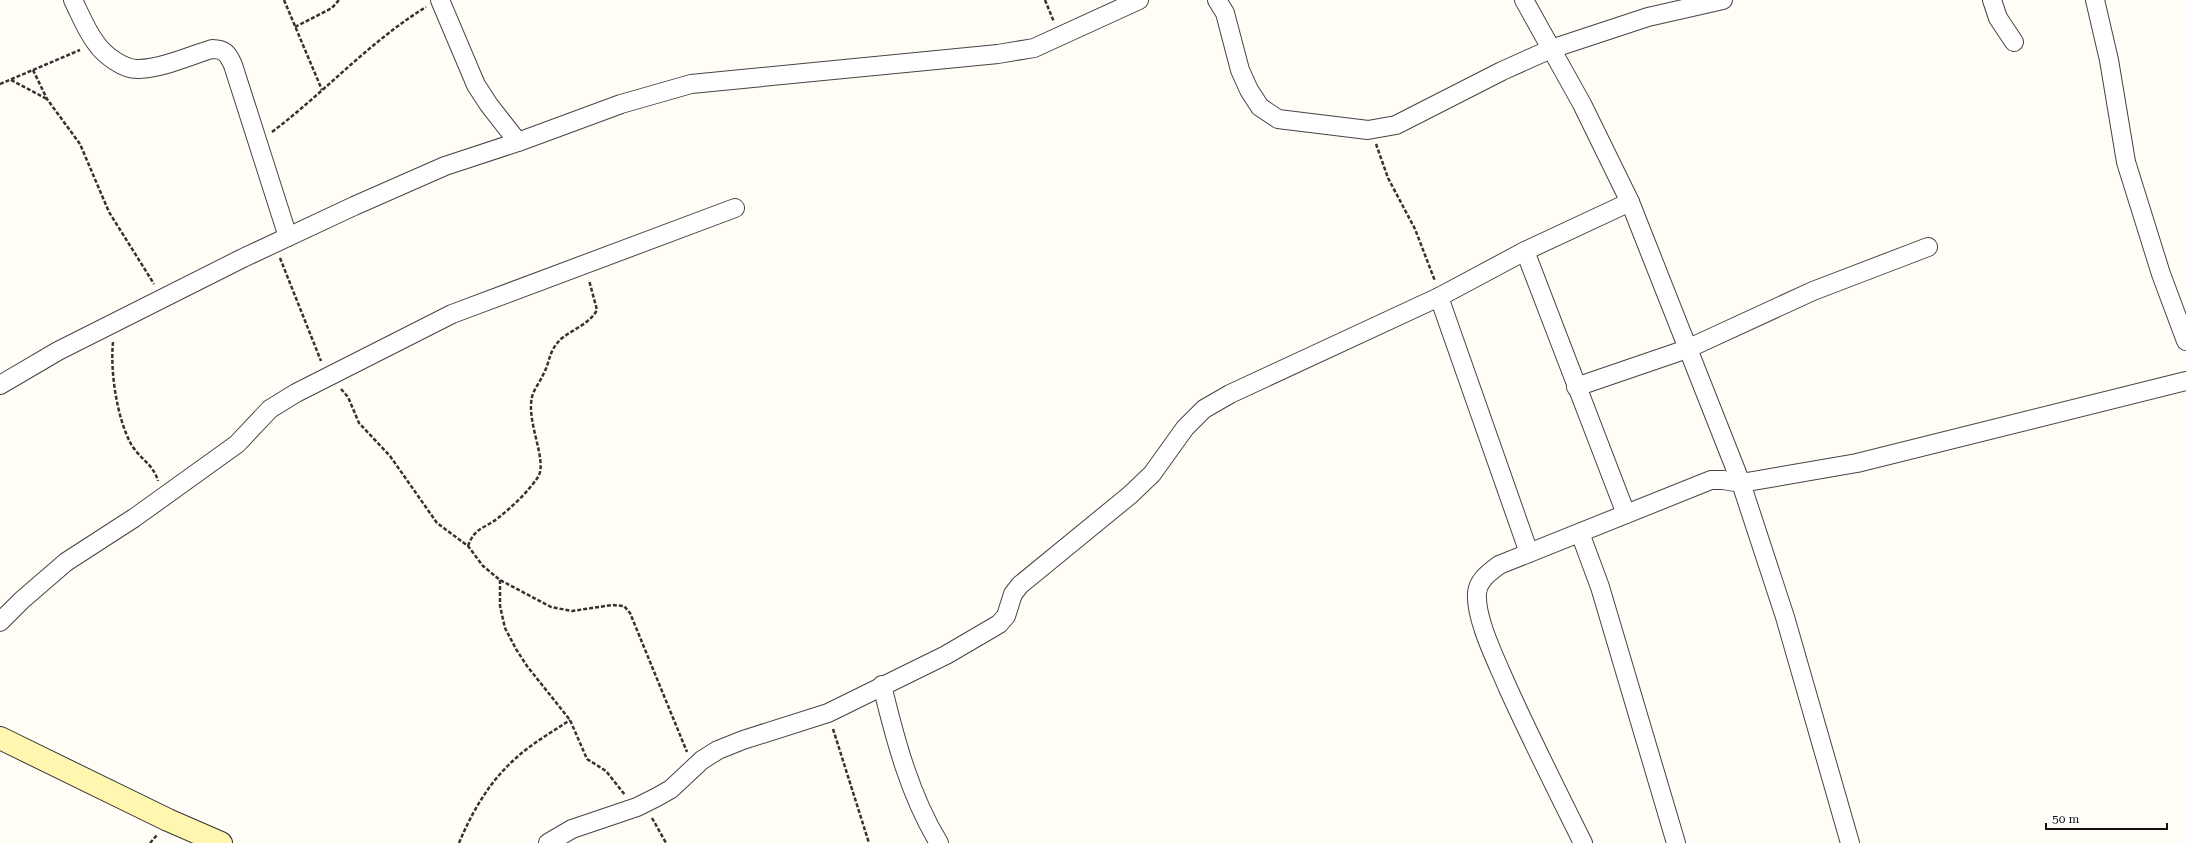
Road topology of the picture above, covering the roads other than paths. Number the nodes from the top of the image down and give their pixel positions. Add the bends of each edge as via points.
1 (72, 0) edge
2 (1139, 0) edge
3 (1217, 0) edge
4 (1524, 0) edge
5 (1723, 0) edge
6 (1992, 0) edge
7 (2094, 0) edge
8 (436, 2) edge
9 (2014, 42) dead end
10 (1552, 49) junction
11 (518, 142) junction
12 (1630, 202) junction
13 (735, 208) dead end
14 (282, 240) junction
15 (1928, 247) dead end
16 (1525, 251) junction
17 (1439, 297) junction
18 (2186, 341) edge
19 (1687, 349) junction
20 (2186, 381) edge
21 (0, 385) edge
22 (1576, 387) junction
23 (1741, 483) junction
24 (1626, 514) junction
25 (1580, 532) junction
26 (1529, 553) junction
27 (0, 622) edge
28 (882, 686) junction
29 (0, 738) edge
30 (221, 843) edge
31 (548, 843) edge
32 (939, 843) edge
33 (1583, 843) edge
34 (1676, 843) edge
35 (1850, 843) edge

1 - 14 street via 96,44 124,66 138,70 212,49 221,49 228,54 259,142
2 - 11 street via 1034,48 998,54 691,84 622,104
3 - 10 street via 1225,13 1240,70 1249,90 1260,107 1278,119 1368,130 1396,125 1502,71
4 - 10 street
5 - 10 street via 1648,16
6 - 9 street via 1998,18
7 - 18 street via 2109,60 2126,162 2161,274
8 - 11 street via 476,85
10 - 12 street
11 - 14 street via 445,166
12 - 16 street
12 - 19 street
13 - 27 street via 452,314 327,376 270,409 237,444 66,562
14 - 21 street via 58,351
15 - 19 street via 1813,291
16 - 17 street
16 - 22 street
17 - 26 street
17 - 28 street via 1279,370 1204,409 1185,428 1152,474 1020,585 1013,594 1006,616 999,624 920,670
19 - 22 street
19 - 23 street
20 - 23 street via 1857,463
22 - 24 street
23 - 24 street via 1711,480
23 - 35 street via 1785,617
24 - 25 street
25 - 26 street
25 - 34 street via 1600,587
26 - 33 street via 1498,565 1483,578 1477,593 1481,620 1495,659 1521,716
28 - 31 street via 828,713 718,750 694,767 671,789 640,805 572,830
28 - 32 street via 906,770
29 - 30 street

